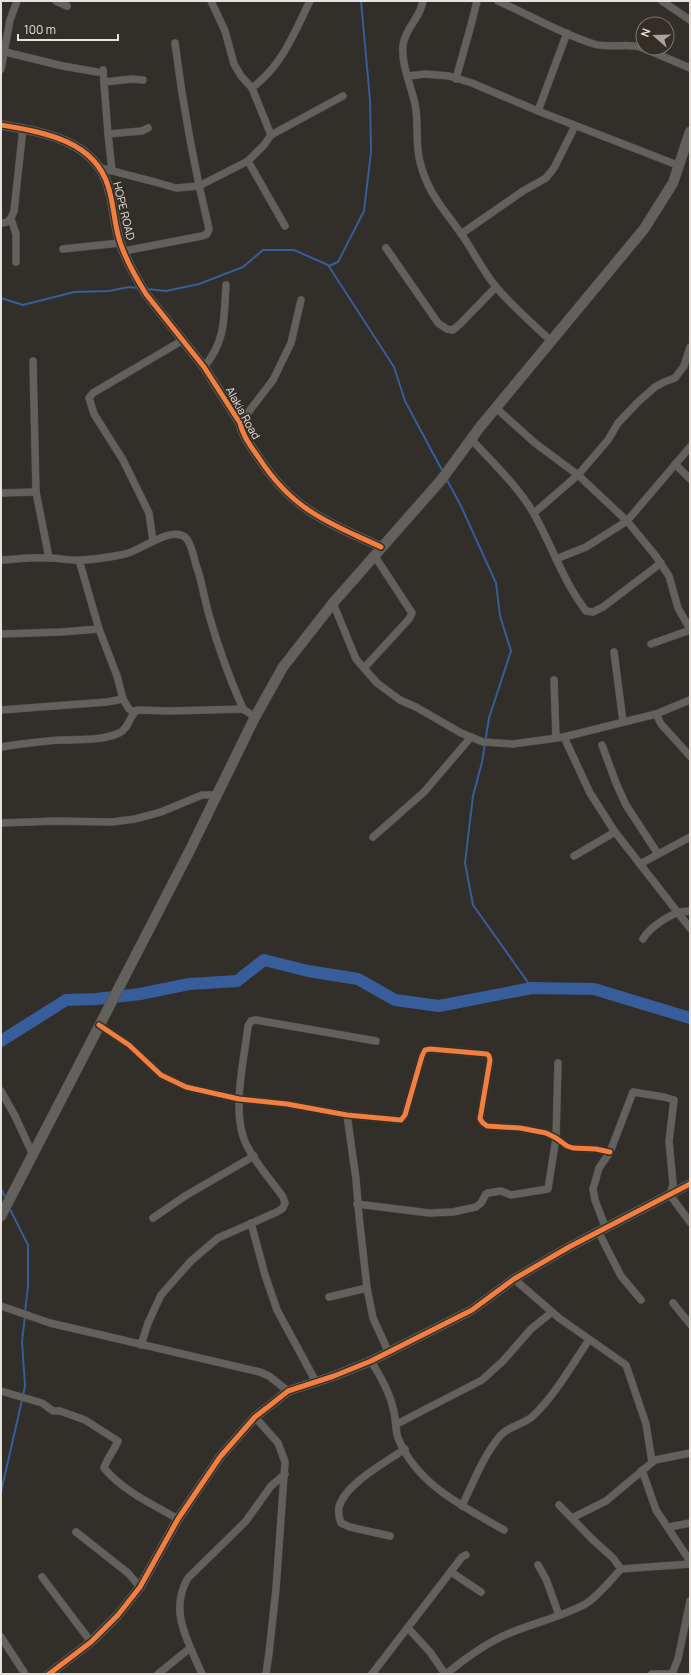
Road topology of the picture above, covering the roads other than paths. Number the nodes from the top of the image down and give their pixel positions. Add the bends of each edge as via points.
1 (17, 1) edge
2 (56, 1) edge
3 (211, 1) edge
4 (310, 1) edge
5 (423, 1) edge
6 (477, 1) edge
7 (498, 1) edge
8 (662, 1) edge
9 (67, 6) dead end
10 (690, 20) edge
11 (567, 33) junction
12 (175, 43) dead end
13 (635, 46) edge
14 (3, 52) edge
15 (662, 56) edge
16 (690, 68) edge
17 (1, 69) edge
18 (408, 76) junction
19 (456, 79) junction
20 (143, 80) dead end
21 (104, 82) junction
22 (252, 88) junction
23 (343, 96) dead end
24 (538, 111) junction
25 (1, 125) edge
26 (575, 126) junction
27 (23, 128) junction
28 (148, 128) dead end
29 (690, 132) edge
30 (108, 134) junction
31 (271, 135) junction
32 (687, 157) edge
33 (248, 161) junction
34 (680, 166) junction
35 (100, 168) junction
36 (112, 171) junction
37 (199, 186) junction
38 (11, 220) junction
39 (1, 223) edge
40 (285, 226) dead end
41 (461, 234) junction
42 (122, 247) junction
43 (386, 248) dead end
44 (63, 249) dead end
45 (16, 262) dead end
46 (226, 285) dead end
47 (496, 287) junction
48 (301, 300) dead end
49 (183, 340) junction
50 (551, 341) junction
51 (690, 348) edge
52 (32, 361) dead end
53 (204, 367) junction
54 (496, 408) junction
55 (240, 423) junction
56 (471, 439) junction
57 (690, 447) edge
58 (675, 464) junction
59 (578, 475) junction
60 (690, 479) edge
61 (36, 492) junction
62 (1, 493) edge
63 (534, 513) junction
64 (628, 521) junction
65 (153, 541) junction
66 (378, 551) junction
67 (49, 558) junction
68 (556, 559) junction
69 (1, 560) edge
70 (79, 560) junction
71 (661, 563) junction
72 (333, 603) junction
73 (99, 629) junction
74 (690, 630) edge
75 (1, 634) edge
76 (651, 644) dead end
77 (614, 652) dead end
78 (364, 668) junction
79 (554, 680) dead end
80 (123, 699) junction
81 (690, 700) edge
82 (243, 709) junction
83 (1, 710) edge
84 (134, 712) junction
85 (656, 714) junction
86 (255, 717) junction
87 (623, 722) junction
88 (564, 737) junction
89 (556, 738) junction
90 (477, 740) junction
91 (602, 745) dead end
92 (1, 747) edge
93 (690, 756) edge
94 (216, 795) junction
95 (1, 823) edge
96 (615, 832) junction
97 (373, 837) dead end
98 (690, 837) edge
99 (658, 854) junction
100 (574, 856) dead end
101 (640, 864) junction
102 (690, 911) edge
103 (678, 912) junction
104 (690, 928) edge
105 (643, 939) dead end
106 (99, 1025) junction
107 (376, 1041) dead end
108 (558, 1063) dead end
109 (1, 1091) edge
110 (239, 1099) junction
111 (347, 1115) junction
112 (556, 1138) junction
113 (610, 1152) junction
114 (33, 1155) junction
115 (254, 1156) junction
116 (690, 1184) edge
117 (670, 1195) junction
118 (357, 1204) junction
119 (4, 1208) edge
120 (153, 1218) dead end
121 (690, 1222) edge
122 (251, 1223) junction
123 (602, 1231) junction
124 (514, 1279) junction
125 (368, 1288) junction
126 (329, 1297) dead end
127 (640, 1300) dead end
128 (673, 1303) dead end
129 (1, 1306) edge
130 (552, 1312) junction
131 (689, 1320) edge
132 (588, 1340) junction
133 (141, 1344) junction
134 (388, 1351) junction
135 (371, 1361) junction
136 (316, 1382) junction
137 (1, 1391) edge
138 (288, 1391) junction
139 (255, 1417) junction
140 (397, 1424) junction
141 (405, 1449) junction
142 (690, 1453) edge
143 (652, 1462) junction
144 (642, 1470) junction
145 (285, 1474) junction
146 (559, 1505) dead end
147 (462, 1506) junction
148 (572, 1518) junction
149 (178, 1519) junction
150 (690, 1523) edge
151 (669, 1528) junction
152 (504, 1530) dead end
153 (76, 1532) dead end
154 (390, 1536) dead end
155 (466, 1555) dead end
156 (690, 1561) edge
157 (690, 1564) edge
158 (538, 1565) dead end
159 (621, 1569) junction
160 (451, 1572) junction
161 (42, 1577) dead end
162 (140, 1587) junction
163 (481, 1592) dead end
164 (690, 1601) edge
165 (559, 1615) junction
166 (408, 1628) junction
167 (1, 1637) edge
168 (91, 1642) junction
169 (190, 1648) junction
170 (448, 1673) edge
171 (24, 1674) edge
172 (49, 1674) edge
173 (158, 1674) edge
174 (202, 1674) edge
175 (266, 1674) edge
176 (372, 1674) edge
177 (652, 1674) edge
178 (669, 1674) edge
179 (672, 1674) edge

1 - 14 street
2 - 9 street
3 - 22 street via 226,31 234,64
4 - 22 street via 274,68
5 - 18 street via 421,11 406,34 403,44
6 - 19 street
7 - 11 street
8 - 10 street
11 - 13 street via 606,47
11 - 24 street
12 - 37 street via 182,103
14 - 17 street
14 - 21 street via 100,71
15 - 16 street
18 - 19 street via 425,74
18 - 41 street via 415,105 419,160 425,178 433,196
19 - 24 street via 472,83
20 - 21 street
21 - 30 street
22 - 31 street
23 - 31 street
24 - 26 street
25 - 27 street, HOPE ROAD
26 - 34 street
26 - 41 street via 554,168 546,178
27 - 35 street, HOPE ROAD via 63,139 81,150
27 - 38 street
28 - 30 street via 142,131
29 - 32 main road
30 - 36 street
31 - 33 street
32 - 34 main road
33 - 37 street
33 - 40 street
34 - 50 main road via 673,183 644,229
35 - 36 street
35 - 42 street, HOPE ROAD via 108,184
36 - 37 street via 176,188
37 - 42 street via 210,229 207,234
38 - 39 street
38 - 45 street via 16,234
41 - 47 street
42 - 44 street
42 - 49 street, Alakia Road via 138,282
43 - 47 street via 438,323 447,329 453,330 460,324
46 - 53 street via 219,344
47 - 50 street
48 - 55 street via 291,343 273,380
49 - 53 street, Alakia Road
49 - 65 street via 93,392 89,398 94,414 123,460 149,513
50 - 54 main road
51 - 59 street via 684,366 675,378 655,387 638,402 618,423 608,440
52 - 61 street
53 - 55 street, Alakia Road
54 - 56 main road
54 - 59 street via 535,443
55 - 66 street, Alakia Road via 242,432 266,469 298,502
56 - 63 street via 505,474
56 - 66 main road via 444,476
57 - 58 street
58 - 60 street
58 - 64 street
59 - 63 street
59 - 64 street
61 - 62 street
61 - 67 street
63 - 68 street
64 - 68 street via 586,547
64 - 71 street
65 - 70 street via 132,552
65 - 82 street via 170,535 184,536 188,540 232,685
66 - 72 main road
66 - 78 street via 412,613
67 - 69 street
67 - 70 street
68 - 71 street via 581,604 586,611 593,612
70 - 73 street
71 - 74 street via 669,576 678,608
72 - 78 street via 352,651
72 - 86 main road via 283,667
73 - 75 street
73 - 80 street
74 - 76 street
77 - 87 street
78 - 90 street via 377,683 400,700
79 - 89 street
80 - 83 street
80 - 84 street
81 - 85 street
82 - 84 street
82 - 86 street
84 - 92 street via 128,726 119,733 95,740 40,742
85 - 87 street
85 - 93 street via 661,724
86 - 94 main road
87 - 88 street
88 - 89 street
88 - 96 street via 590,793
89 - 90 street via 513,744
90 - 97 street
91 - 99 street via 626,805
94 - 95 street via 202,795 161,812 112,822
94 - 106 main road
96 - 100 street
96 - 101 street
98 - 99 street
99 - 101 street
101 - 103 street
102 - 103 street
103 - 104 street
103 - 105 street via 652,928
106 - 110 street via 129,1045 171,1081 202,1092
106 - 114 main road
107 - 110 street via 251,1021 248,1026
108 - 112 street
109 - 114 street
110 - 111 street
110 - 115 street via 242,1135
111 - 112 street via 401,1120 405,1115 425,1050 479,1053 487,1054 490,1060 480,1120 483,1124 492,1127 520,1128 546,1133
111 - 118 street
112 - 113 street via 573,1148
112 - 118 street via 548,1189 511,1195 501,1191 488,1193 476,1207 453,1212 429,1213
113 - 117 street via 633,1092 674,1100 669,1141 673,1184
113 - 123 street via 599,1168 593,1189
114 - 119 main road
115 - 120 street
115 - 122 street via 286,1203 277,1212
116 - 117 street
117 - 121 street
117 - 123 street
118 - 125 street
122 - 133 street via 218,1238 182,1271 161,1295
122 - 136 street via 277,1310
123 - 124 street
123 - 127 street via 621,1276
124 - 130 street
124 - 134 street via 472,1310
125 - 126 street
125 - 134 street via 374,1318
128 - 131 street
129 - 133 street via 32,1317
130 - 132 street
130 - 140 street via 531,1329 482,1380
132 - 143 street via 626,1365 646,1424
132 - 147 street via 551,1396 532,1417 500,1436 489,1451
133 - 138 street via 260,1372
134 - 135 street
135 - 136 street
135 - 140 street via 391,1398
136 - 138 street
137 - 149 street via 42,1403 53,1411 85,1420 118,1440 104,1468 126,1488
138 - 139 street
139 - 145 street via 278,1443 285,1462
139 - 149 street via 220,1457
140 - 141 street via 397,1433
141 - 147 street via 430,1484
141 - 154 street via 358,1483 345,1496 339,1507 341,1523
142 - 143 street
143 - 144 street
144 - 148 street via 606,1501
144 - 151 street via 656,1510
145 - 169 street via 271,1486 246,1521 183,1586 180,1603 181,1624
145 - 175 street
146 - 148 street
147 - 152 street
148 - 159 street
149 - 162 street
150 - 151 street
151 - 156 street
153 - 162 street via 128,1573
155 - 160 street
157 - 159 street
158 - 165 street
159 - 165 street via 586,1604
160 - 163 street
160 - 166 street
161 - 168 street
162 - 168 street via 118,1615
164 - 179 street via 678,1659
165 - 170 street via 492,1641 462,1660
166 - 170 street
166 - 176 street
167 - 171 street
168 - 172 street
169 - 173 street
169 - 174 street
177 - 178 street

